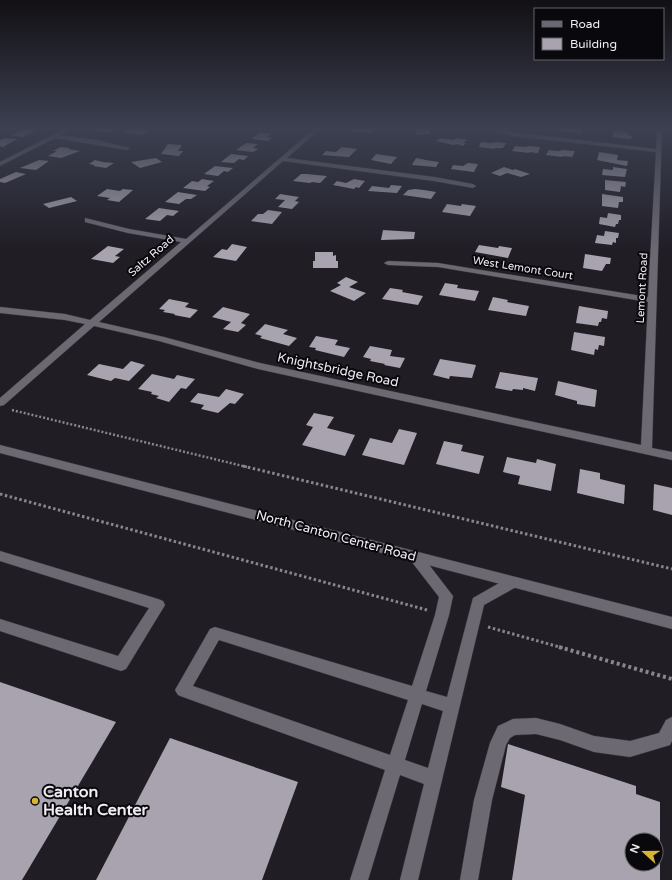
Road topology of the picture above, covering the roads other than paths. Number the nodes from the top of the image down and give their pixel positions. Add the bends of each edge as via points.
1 (270, 169) edge
2 (359, 169) edge
3 (658, 169) edge
4 (473, 186) dead end
5 (88, 220) dead end
6 (187, 241) junction
7 (388, 263) dead end
8 (653, 300) junction
9 (0, 310) edge
10 (91, 324) junction
11 (0, 403) edge
12 (0, 449) edge
13 (646, 450) junction
14 (672, 456) edge
15 (0, 556) edge
16 (415, 557) junction
17 (513, 582) junction
18 (672, 623) edge
19 (0, 624) edge
20 (417, 695) junction
21 (452, 706) junction
22 (672, 725) edge
23 (395, 764) junction
24 (434, 779) junction
25 (359, 880) edge
26 (409, 880) edge
27 (469, 880) edge

1 - 6 street, Saltz Road
2 - 4 street
3 - 8 street, Lemont Road
5 - 6 street via 128,231
6 - 10 street, Saltz Road
7 - 8 street, West Lemont Court via 438,265
8 - 13 street, Lemont Road
9 - 10 street, Knightsbridge Road via 42,314
10 - 11 street, Saltz Road
10 - 13 street, Knightsbridge Road via 161,339 258,366
12 - 16 street, North Canton Center Road
13 - 14 street, Knightsbridge Road
15 - 19 street via 158,605 120,664
16 - 17 street, North Canton Center Road
16 - 20 street via 446,596
17 - 18 street, North Canton Center Road
17 - 21 street via 478,602
20 - 21 street
20 - 23 street
20 - 23 street via 215,634 184,690
21 - 24 street
22 - 27 street via 664,739 630,749 594,744 536,726 513,727 504,732 498,743 483,800
23 - 24 street
23 - 25 street
24 - 26 street

